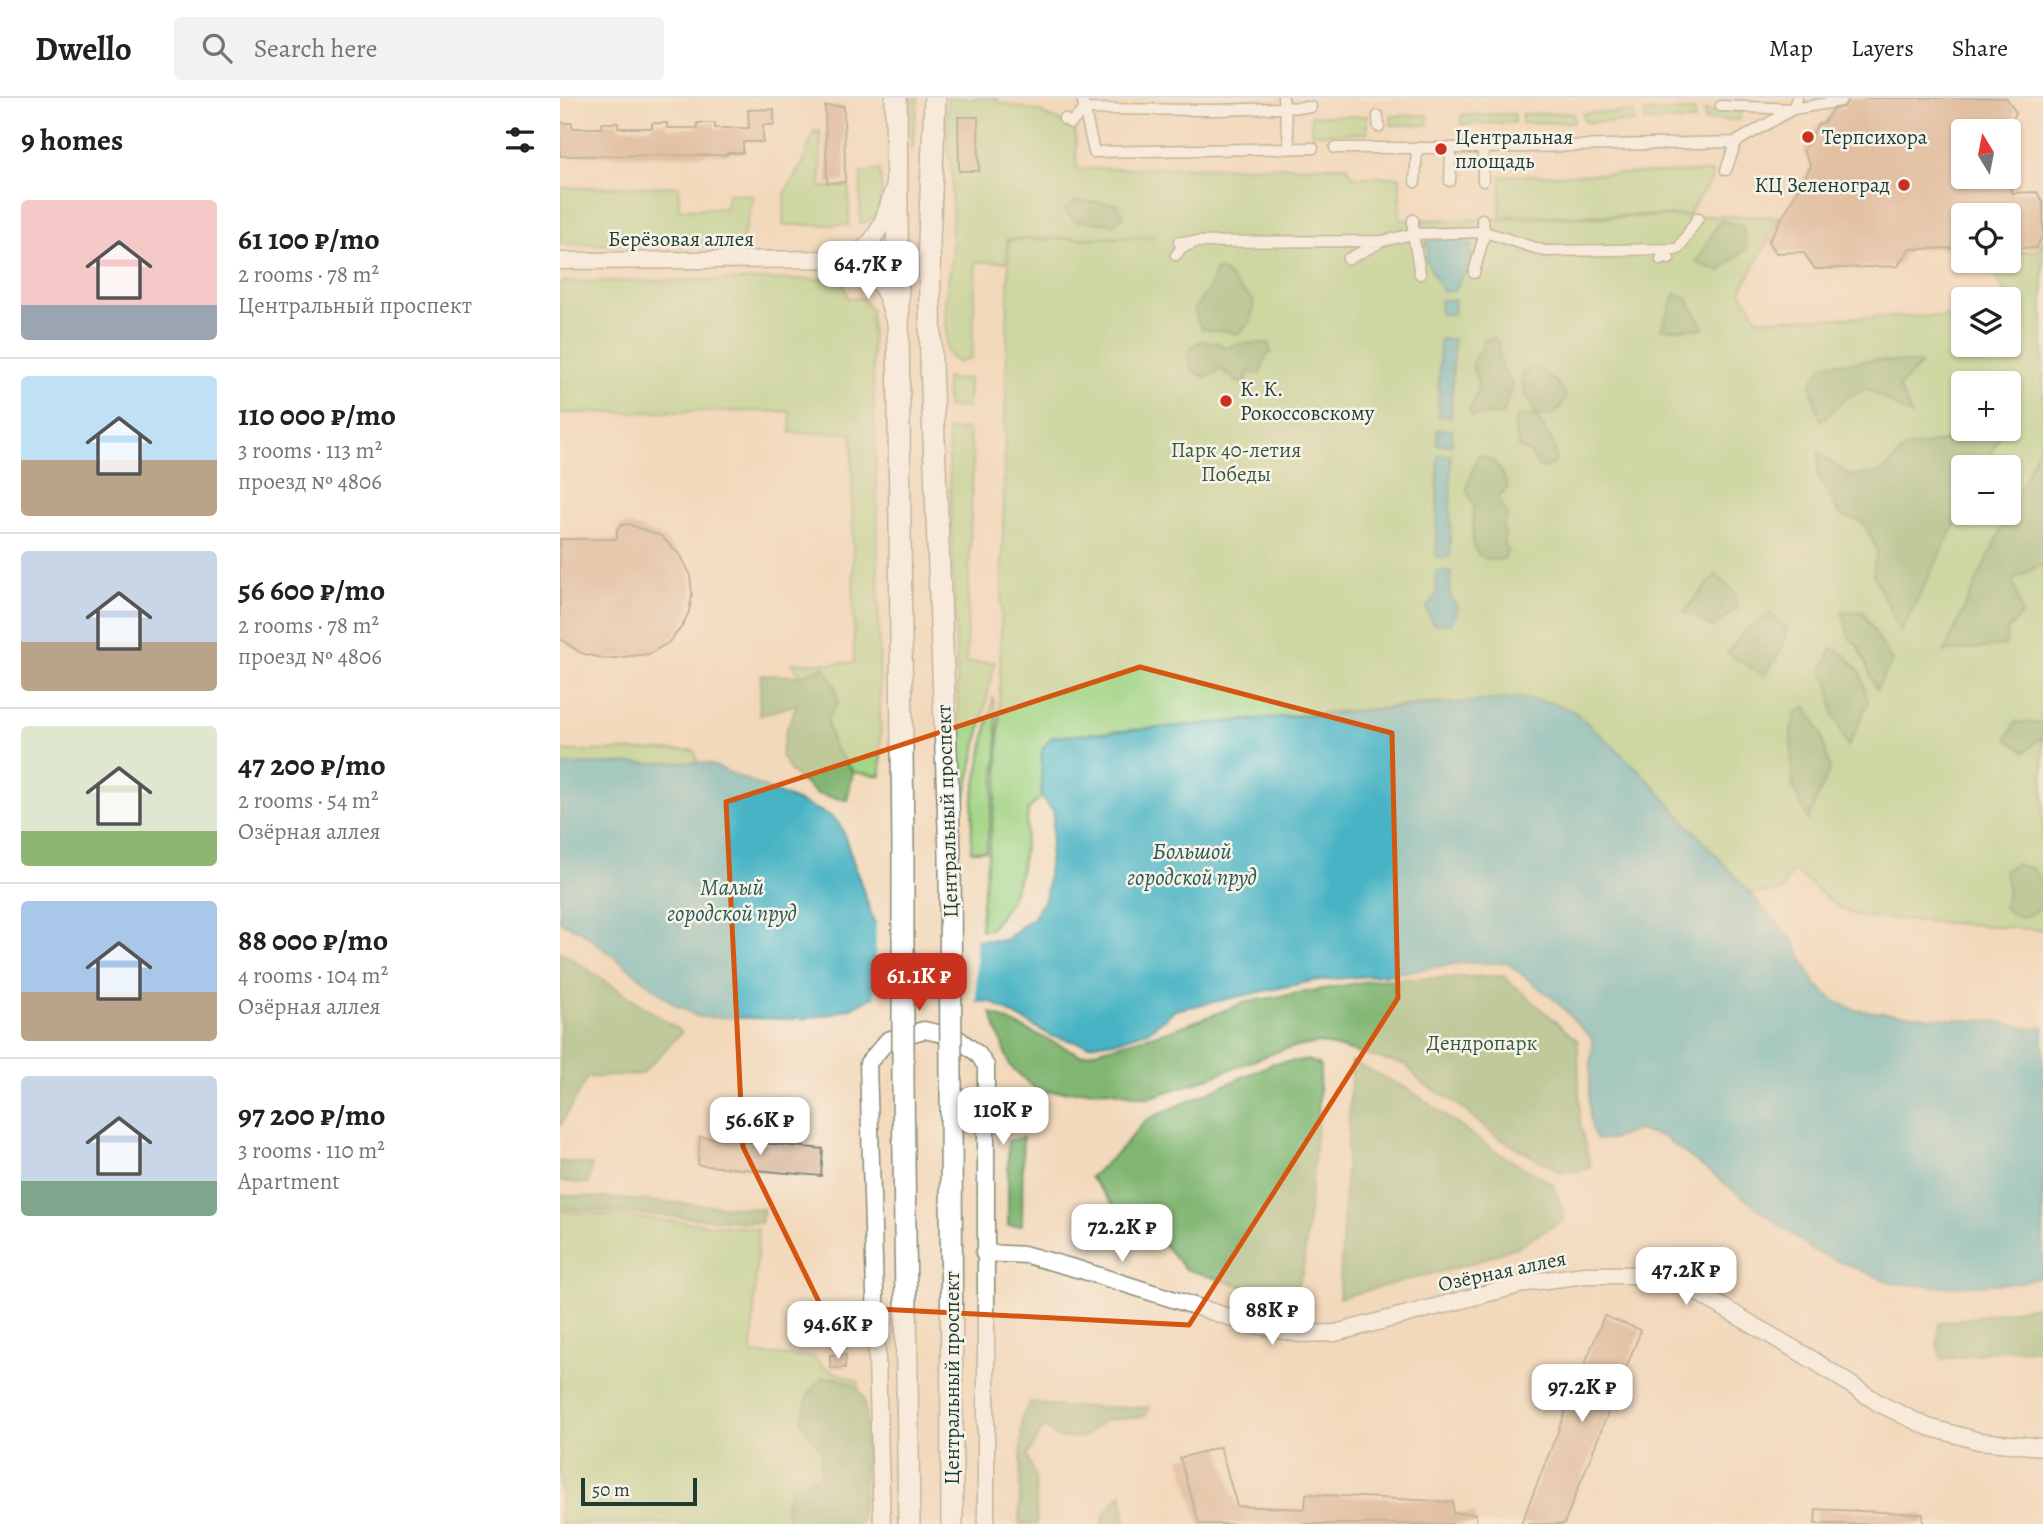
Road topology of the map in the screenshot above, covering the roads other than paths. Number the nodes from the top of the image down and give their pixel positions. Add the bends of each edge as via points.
1 (896, 98) edge
2 (935, 98) edge
3 (1082, 98) edge
4 (1216, 98) edge
5 (1797, 98) edge
6 (1842, 98) edge
7 (1283, 103) edge
8 (1721, 106) dead end
9 (1311, 107) dead end
10 (1085, 109) junction
11 (1793, 109) junction
12 (1215, 110) junction
13 (1064, 119) dead end
14 (1736, 142) junction
15 (1313, 148) dead end
16 (1335, 148) dead end
17 (1417, 148) junction
18 (1483, 148) junction
19 (1290, 149) junction
20 (1451, 149) junction
21 (1726, 170) dead end
22 (895, 180) junction
23 (1450, 181) dead end
24 (1483, 181) dead end
25 (1415, 182) dead end
26 (1698, 218) dead end
27 (1482, 219) dead end
28 (1413, 220) dead end
29 (1450, 220) dead end
30 (1450, 232) junction
31 (1485, 232) junction
32 (1413, 234) junction
33 (1198, 241) junction
34 (1383, 241) junction
35 (1179, 242) dead end
36 (1176, 255) dead end
37 (843, 259) junction
38 (1348, 259) dead end
39 (560, 261) edge
40 (1420, 274) dead end
41 (1474, 274) dead end
42 (898, 338) junction
43 (984, 1253) junction
44 (2043, 1447) edge
45 (882, 1524) edge
46 (909, 1524) edge
47 (952, 1524) edge
48 (986, 1524) edge

1 - 22 main road, Центральный проспект
2 - 47 main road, Центральный проспект, bridge via 929,240 950,853
3 - 10 street
4 - 12 street
5 - 11 street
6 - 11 street
7 - 9 street
7 - 12 street
7 - 19 street
8 - 11 street
10 - 12 street
10 - 13 street via 1071,123
10 - 19 street via 1094,152
11 - 14 street
14 - 18 street
14 - 21 street
15 - 19 street
16 - 17 street
17 - 20 street
17 - 25 street
18 - 20 street
18 - 24 street
20 - 23 street
22 - 37 street via 884,223 867,247
22 - 42 main road, Центральный проспект
26 - 31 street via 1678,249 1665,256 1545,251
27 - 31 street
28 - 32 street
29 - 30 street
30 - 31 street
30 - 32 street
31 - 41 street
32 - 34 street
32 - 40 street
33 - 34 street
33 - 35 street
33 - 36 street via 1182,247
34 - 38 street
37 - 39 street, Берёзовая аллея
37 - 42 street via 871,273 880,284
42 - 46 main road, Центральный проспект, bridge
43 - 44 street, Озёрная аллея via 1027,1255 1251,1324 1300,1334 1335,1333 1531,1282 1635,1275 1695,1291 1880,1404 1928,1427 1979,1441
43 - 45 street via 986,1066 956,1037 924,1030 888,1040 868,1063
43 - 48 street

